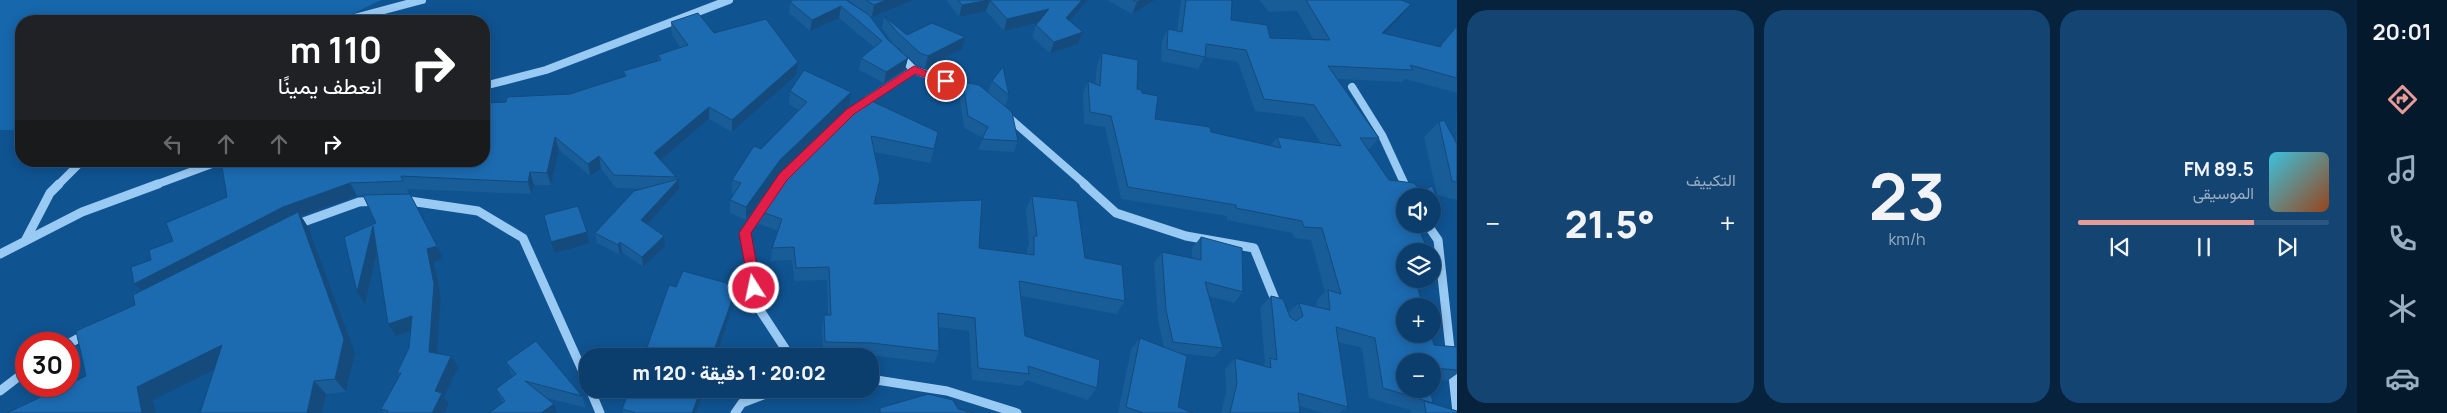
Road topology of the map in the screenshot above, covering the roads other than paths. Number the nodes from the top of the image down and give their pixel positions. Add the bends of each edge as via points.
1 (422, 0) edge
2 (729, 0) edge
3 (366, 15) edge
4 (889, 47) edge
5 (914, 70) junction
6 (490, 84) edge
7 (1352, 87) dead end
8 (978, 92) edge
9 (999, 109) edge
10 (850, 112) edge
11 (76, 167) edge
12 (204, 167) edge
13 (1406, 188) edge
14 (772, 193) edge
15 (286, 230) edge
16 (1433, 233) edge
17 (26, 241) junction
18 (0, 254) edge
19 (1282, 318) edge
20 (94, 330) edge
21 (80, 338) edge
22 (785, 348) edge
23 (579, 362) edge
24 (15, 379) edge
25 (879, 380) edge
26 (0, 391) edge
27 (594, 398) edge
28 (755, 398) edge
29 (1457, 412) edge
30 (600, 413) edge
31 (735, 413) edge
32 (1017, 413) edge

1 - 3 street
2 - 6 street via 546,70
4 - 5 street
5 - 8 street
5 - 10 street
7 - 13 street via 1382,135
9 - 19 street via 1116,213 1186,236 1254,248
11 - 17 street via 50,193
12 - 17 street via 82,212
14 - 22 street via 745,233 758,307
15 - 23 street via 360,202 412,200 478,211 523,238
16 - 29 street via 1438,240
17 - 18 street
20 - 21 street
24 - 26 street
25 - 32 street via 948,392
27 - 30 street
28 - 31 street via 742,403

